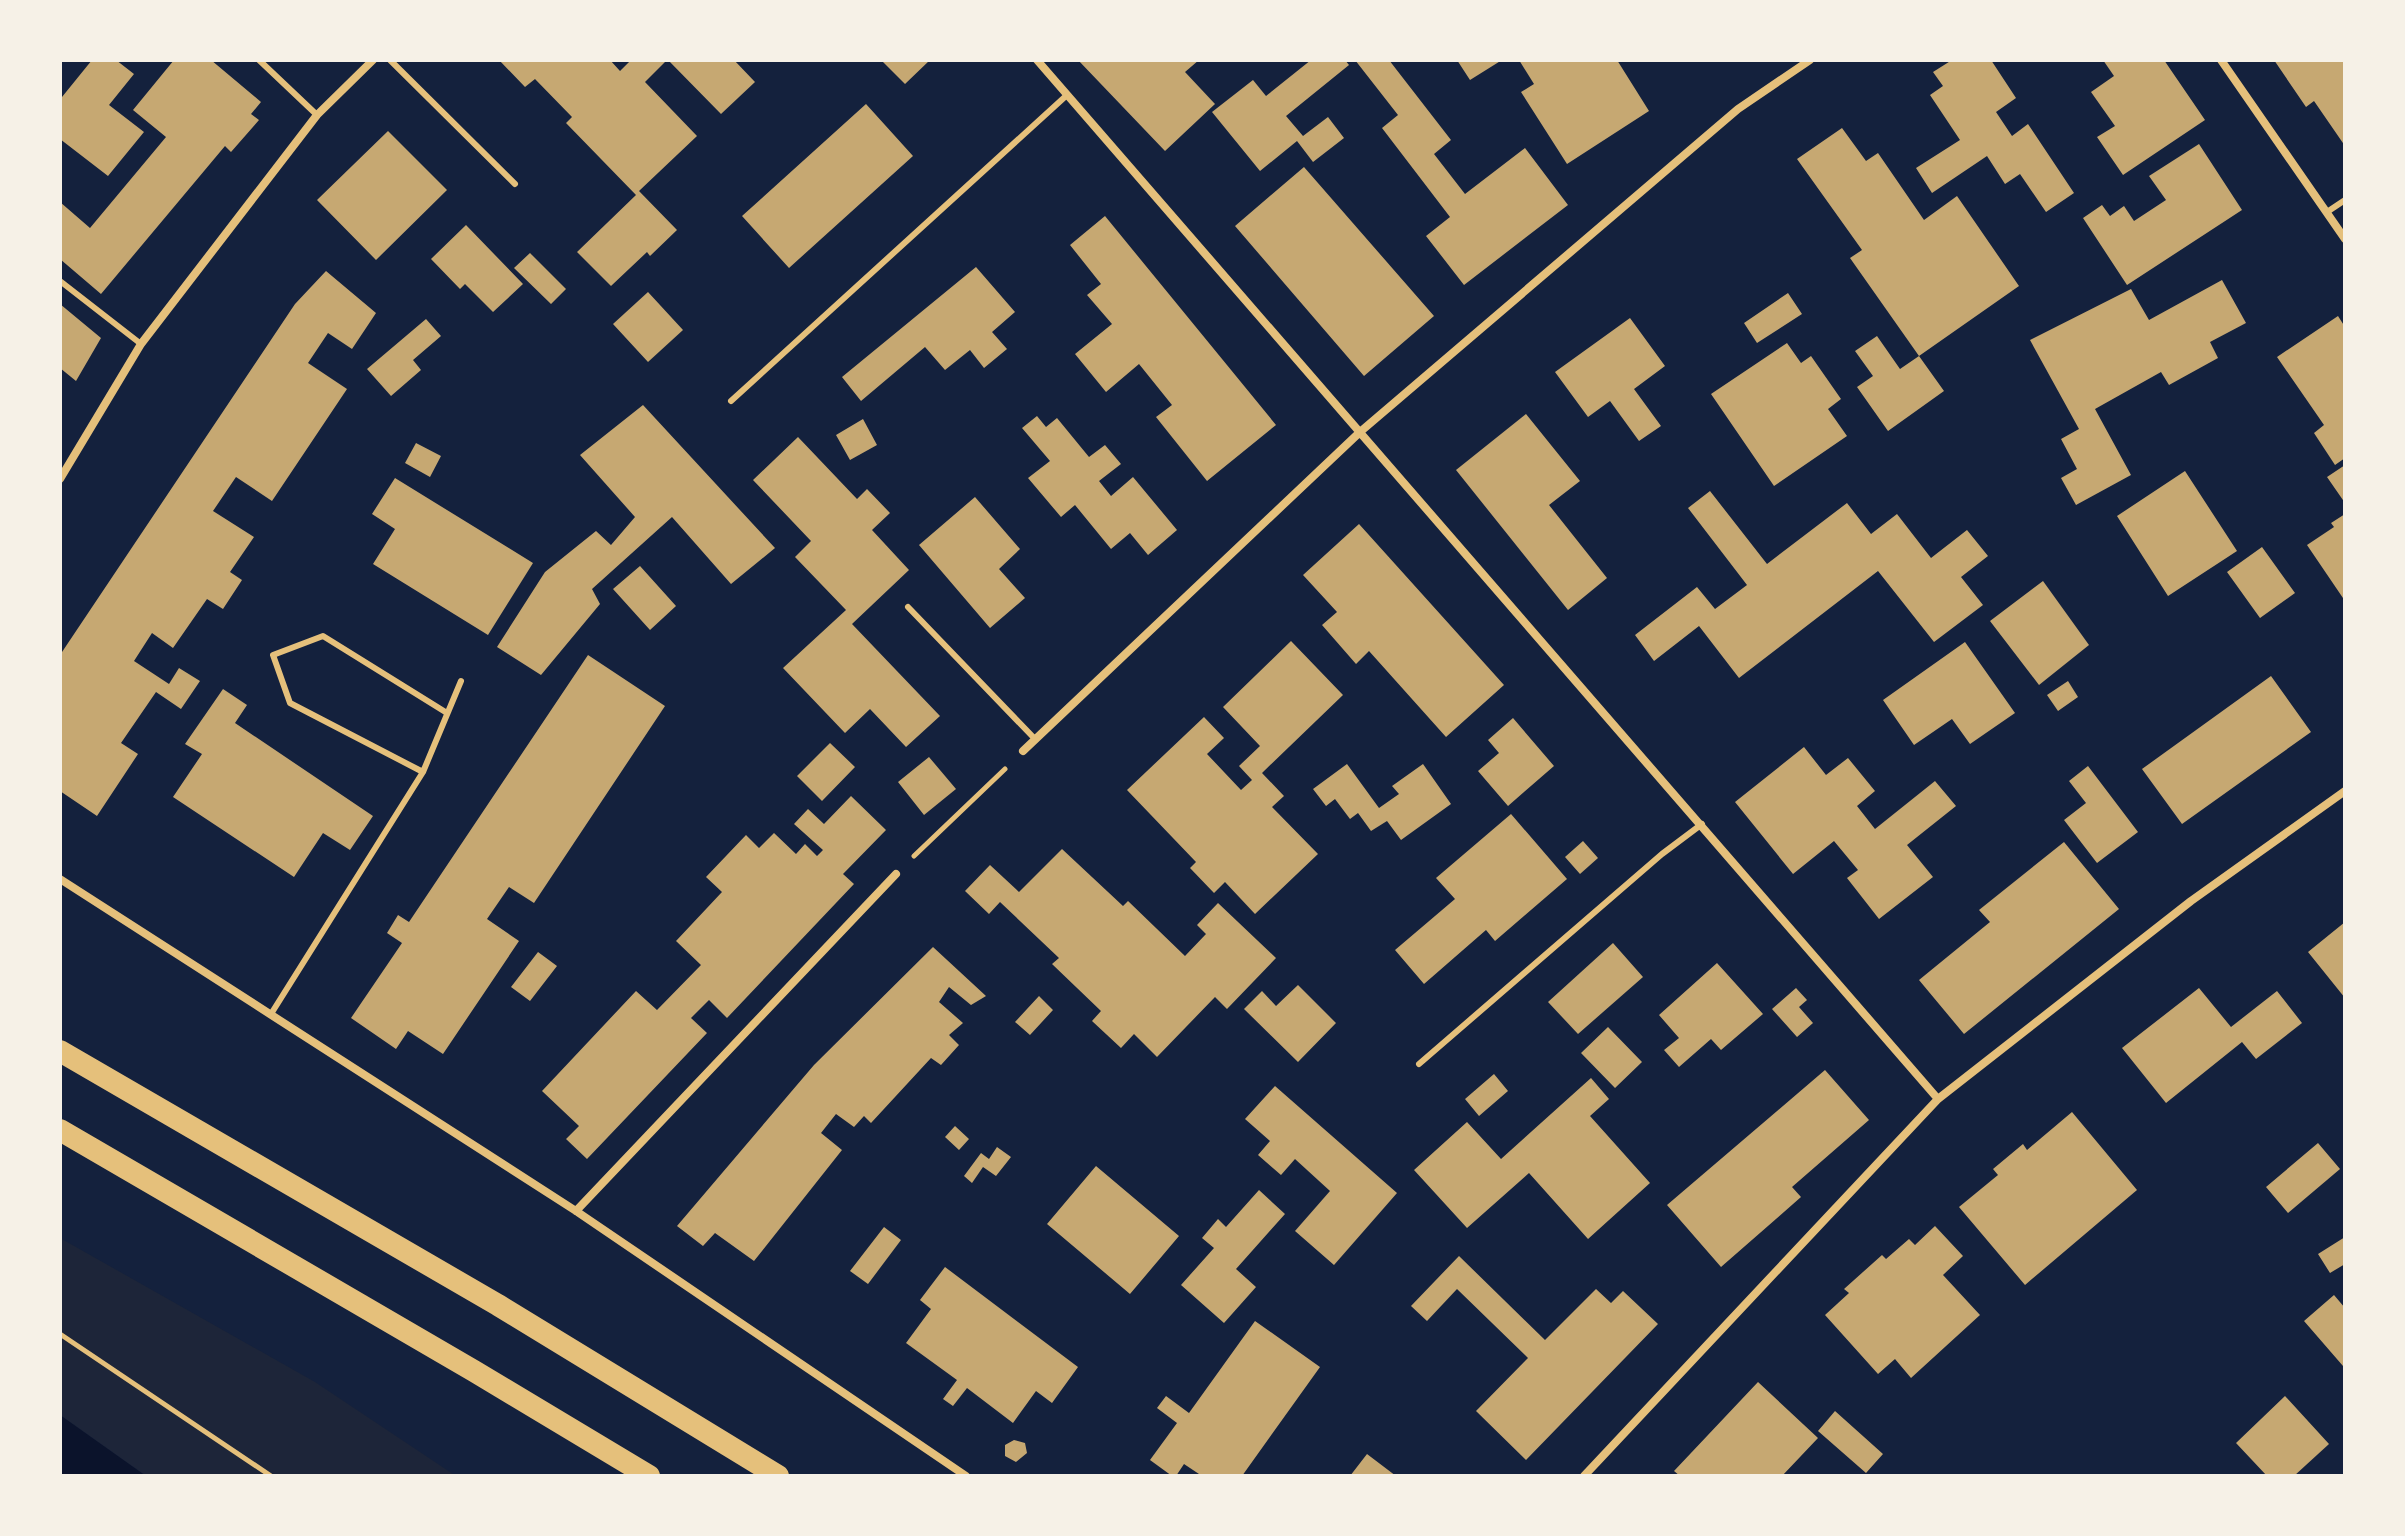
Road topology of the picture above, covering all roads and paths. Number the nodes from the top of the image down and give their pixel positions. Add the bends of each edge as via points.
1 (259, 60) edge
2 (373, 60) edge
3 (390, 60) edge
4 (1037, 60) edge
5 (1810, 60) edge
6 (2221, 60) edge
7 (1067, 95) junction
8 (317, 115) junction
9 (515, 184) dead end
10 (2345, 200) edge
11 (2327, 212) junction
12 (2345, 239) edge
13 (60, 281) edge
14 (141, 344) junction
15 (731, 401) dead end
16 (1360, 432) junction
17 (61, 476) edge
18 (908, 607) dead end
19 (461, 681) dead end
20 (447, 713) junction
21 (1035, 739) junction
22 (1023, 751) joint
23 (423, 772) junction
24 (2345, 791) edge
25 (1702, 824) junction
26 (896, 874) joint
27 (60, 879) edge
28 (271, 1014) junction
29 (60, 1051) edge
30 (1419, 1064) dead end
31 (1938, 1099) junction
32 (60, 1130) edge
33 (576, 1211) junction
34 (60, 1334) edge
35 (271, 1476) edge
36 (649, 1476) edge
37 (778, 1476) edge
38 (966, 1476) edge
39 (1584, 1476) edge

1 - 8 lane
2 - 8 street
3 - 9 lane
4 - 7 street
5 - 16 street via 1738,109
6 - 11 street
7 - 15 lane
7 - 16 street
8 - 14 street
10 - 11 lane
11 - 12 street
13 - 14 lane
14 - 17 street
16 - 21 street
16 - 25 street
18 - 21 lane
19 - 20 lane
20 - 23 lane
20 - 23 lane via 323,636 273,655 290,703
21 - 22 street
22 - 26 path
23 - 28 lane
24 - 31 street via 2191,901
25 - 30 lane
25 - 31 street
26 - 33 street
27 - 28 street
28 - 33 street
29 - 37 highway via 498,1305
31 - 39 street
32 - 36 highway
33 - 38 street
34 - 35 path

